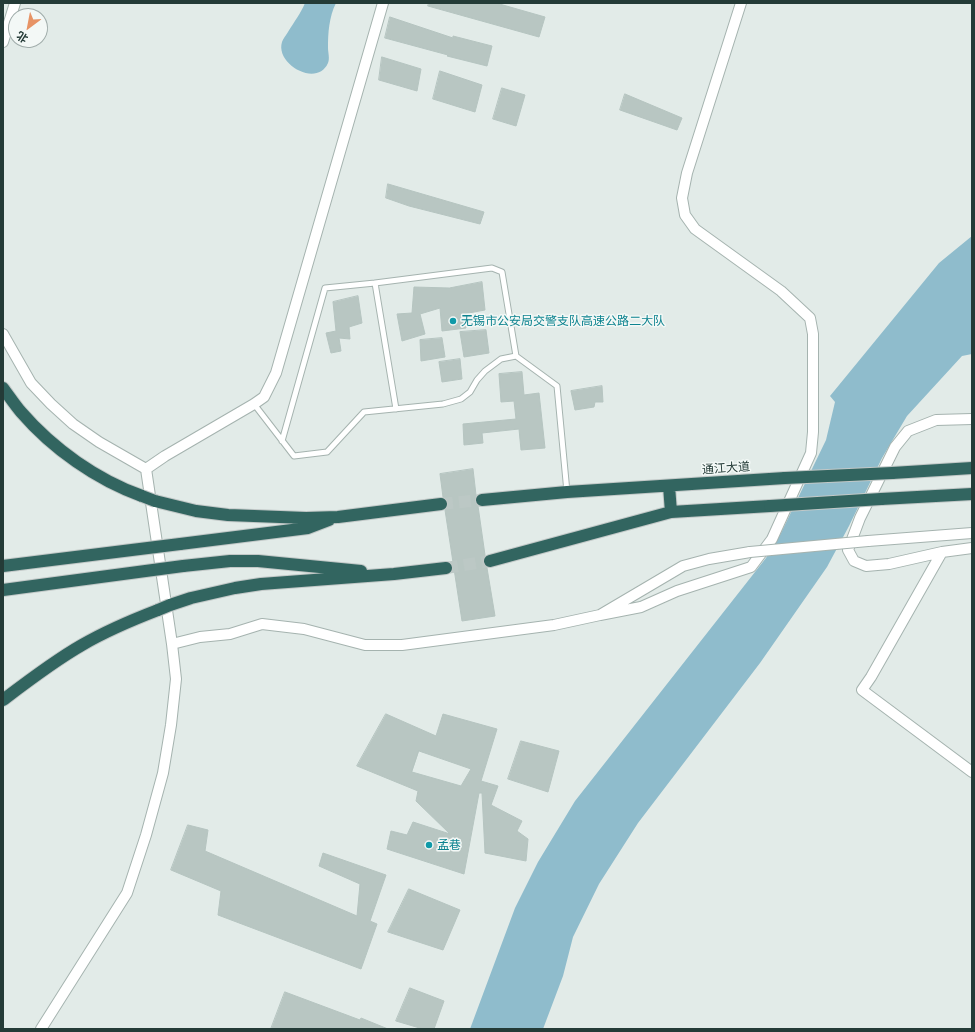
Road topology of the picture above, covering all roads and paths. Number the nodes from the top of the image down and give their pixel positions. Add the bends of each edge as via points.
1 (15, 3) edge
2 (383, 3) edge
3 (741, 3) edge
4 (6, 25) edge
5 (3, 42) edge
6 (375, 283) junction
7 (3, 334) edge
8 (516, 356) junction
9 (3, 388) edge
10 (254, 404) junction
11 (396, 410) junction
12 (972, 419) edge
13 (282, 441) junction
14 (972, 468) edge
15 (146, 469) junction
16 (669, 486) junction
17 (568, 492) junction
18 (972, 494) edge
19 (482, 500) tunnel mouth
20 (441, 504) tunnel mouth
21 (671, 512) junction
22 (338, 517) junction
23 (972, 533) edge
24 (972, 548) edge
25 (942, 552) junction
26 (490, 561) tunnel mouth
27 (3, 566) edge
28 (446, 568) tunnel mouth
29 (394, 574) junction
30 (3, 590) edge
31 (600, 615) junction
32 (172, 644) junction
33 (3, 700) edge
34 (972, 772) edge
35 (41, 1029) edge

1 - 4 street
2 - 10 street via 276,373 264,397
3 - 31 street via 687,173 682,198 685,215 695,229 782,291 810,318 813,334 811,453 772,539 751,567 677,591 641,606
4 - 5 street
6 - 8 lane via 492,268 502,272
6 - 11 lane
6 - 13 lane via 324,288
7 - 15 street via 31,383 51,404 73,424 99,442
8 - 11 lane via 501,359 485,371 470,392 461,399
8 - 17 lane via 557,386
9 - 22 highway, bridge via 22,413 53,444 92,472 130,492 196,511 264,517
10 - 13 lane
10 - 15 street
11 - 13 lane via 364,412 327,452 294,456
12 - 25 street via 936,420 908,431 895,447 860,518 848,550 854,561 866,566 889,564
14 - 16 highway, 通江大道, bridge
15 - 32 street
16 - 17 highway, 通江大道
16 - 21 highway
17 - 19 highway, 通江大道
18 - 21 highway, bridge
20 - 22 highway
21 - 26 highway
22 - 27 highway, bridge via 308,528
23 - 31 street, bridge via 750,552 709,559 683,566
24 - 25 street
25 - 34 street via 862,690
28 - 29 highway
29 - 30 highway, bridge via 258,561 230,561
29 - 33 highway, bridge via 261,584 191,598 130,621 82,645
31 - 32 street via 554,625 402,645 365,645 304,629 262,624 230,634 200,637
32 - 35 street via 176,679 171,725 146,836 127,893

